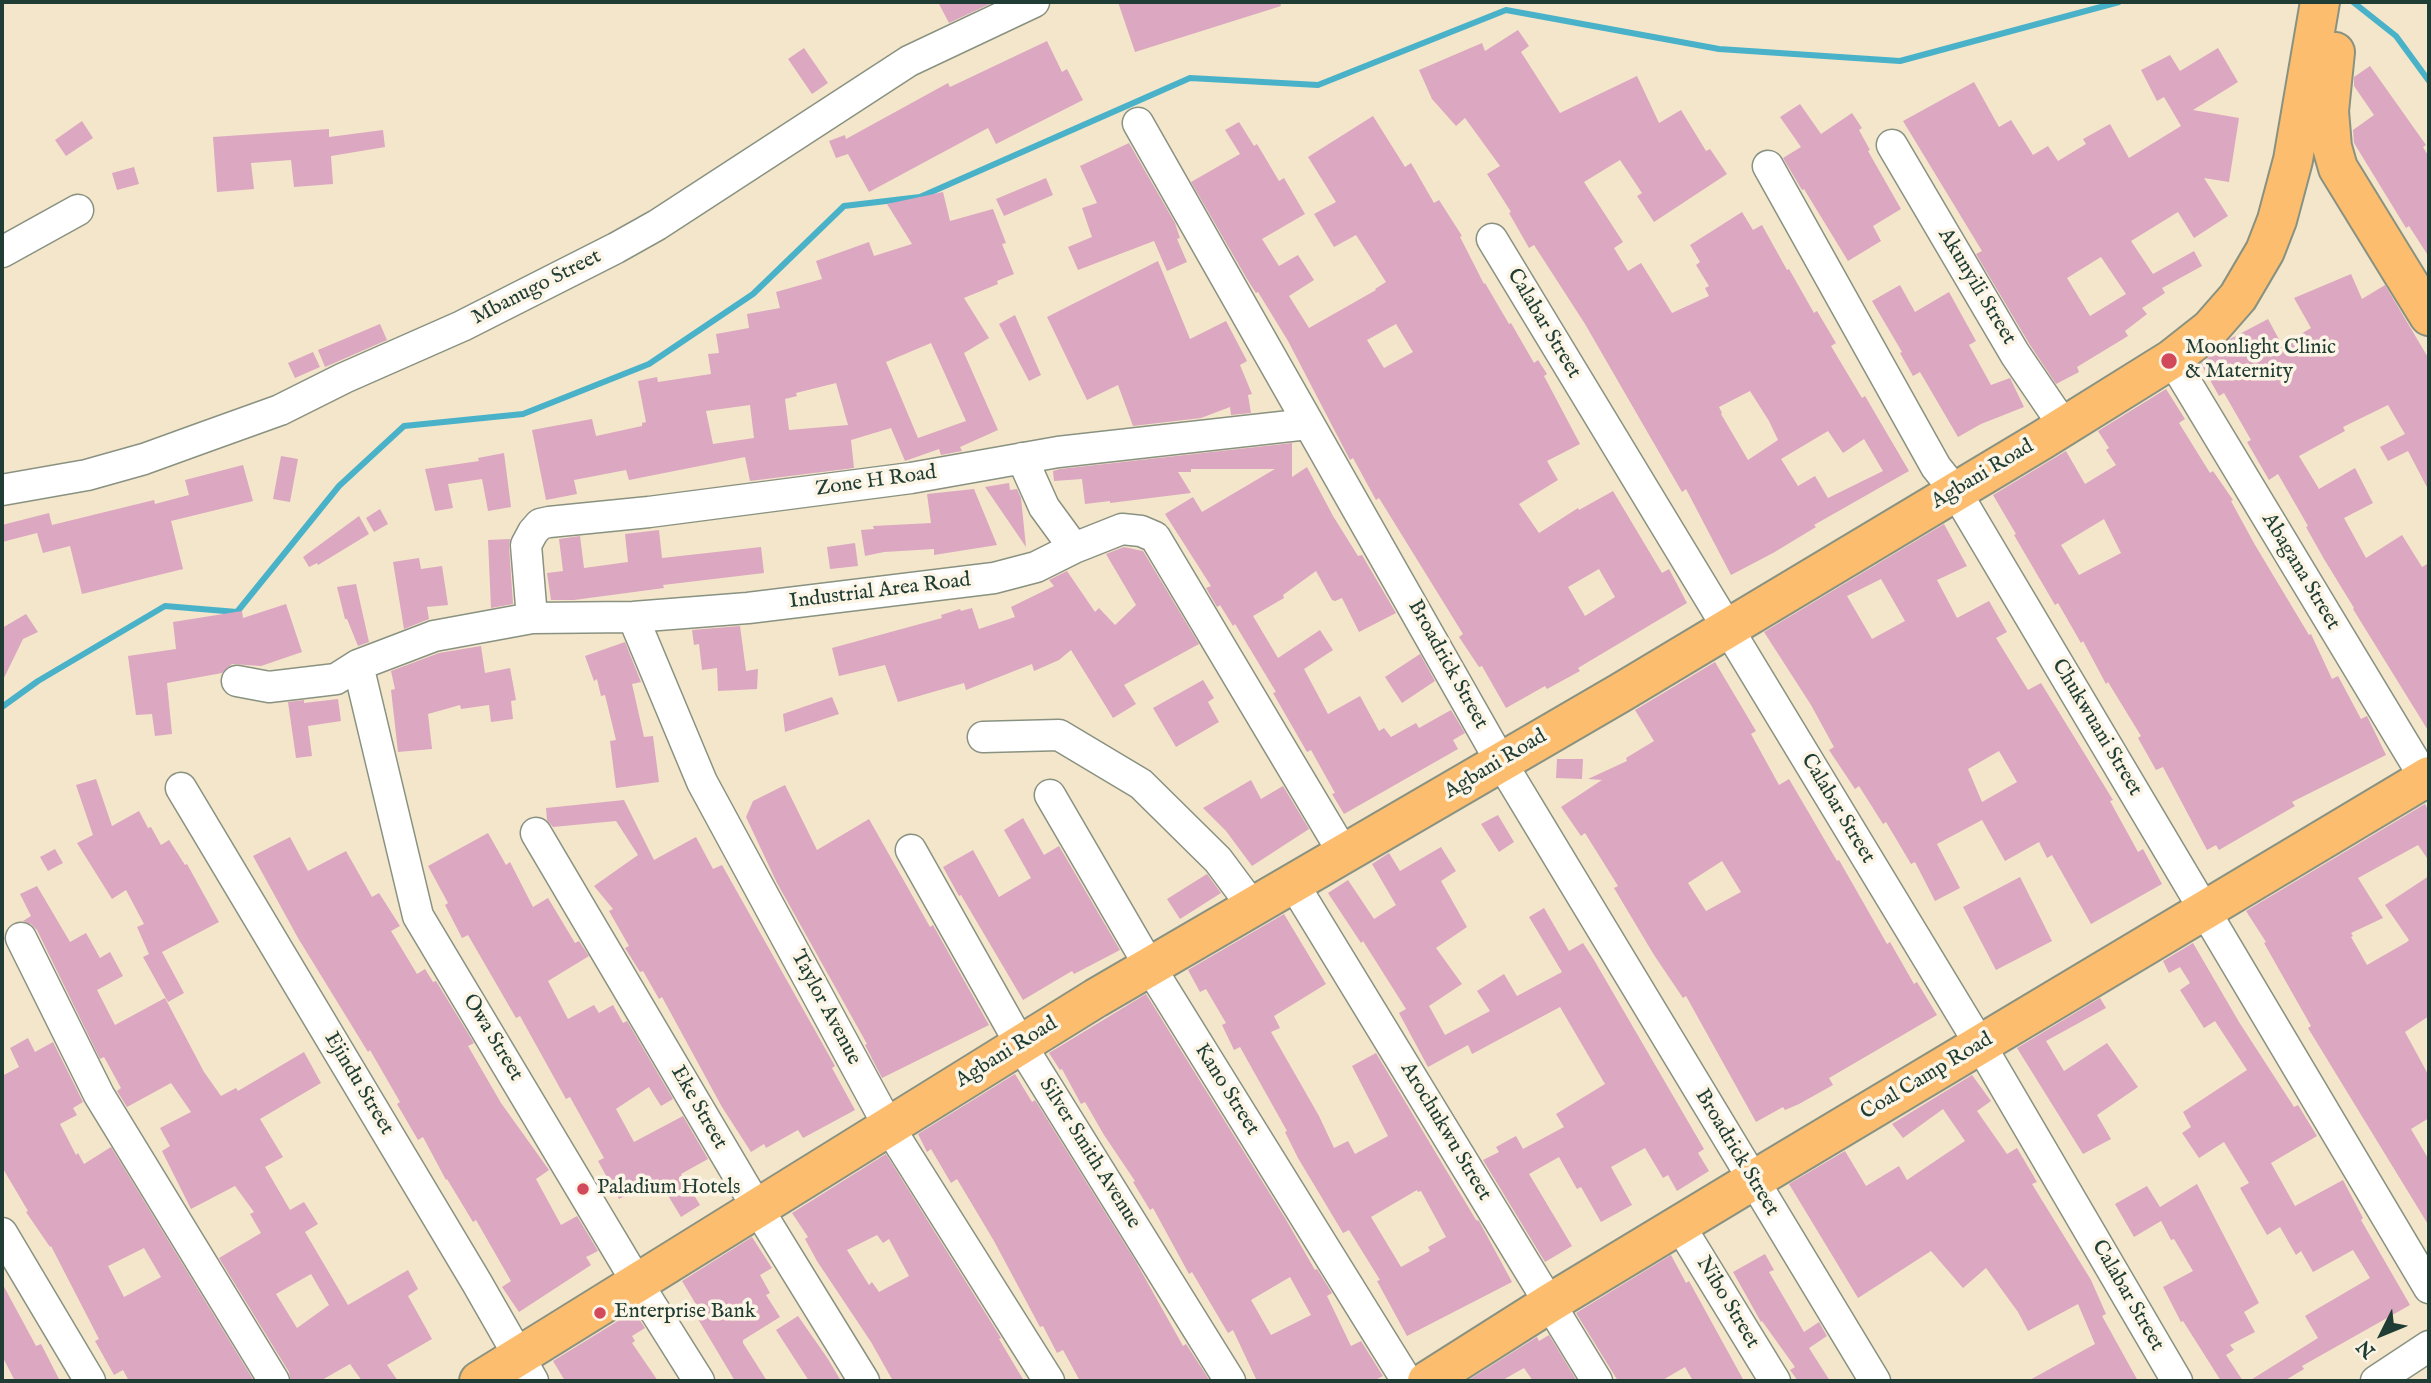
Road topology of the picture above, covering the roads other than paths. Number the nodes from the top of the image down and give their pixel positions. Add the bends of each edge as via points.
1 (1034, 2) edge
2 (2335, 4) edge
3 (1138, 123) dead end
4 (1892, 145) dead end
5 (2292, 160) junction
6 (1768, 166) dead end
7 (2338, 168) junction
8 (78, 210) dead end
9 (1492, 239) dead end
10 (2, 252) edge
11 (2429, 316) edge
12 (2172, 359) junction
13 (1308, 424) junction
14 (2064, 426) junction
15 (1022, 458) junction
16 (2, 490) edge
17 (1955, 492) junction
18 (1074, 548) junction
19 (633, 617) junction
20 (532, 618) junction
21 (1727, 628) junction
22 (358, 665) junction
23 (237, 681) dead end
24 (983, 737) dead end
25 (1501, 762) junction
26 (2428, 780) edge
27 (181, 788) dead end
28 (1050, 795) dead end
29 (536, 833) dead end
30 (911, 850) dead end
31 (1344, 854) junction
32 (1293, 883) junction
33 (1254, 907) junction
34 (2204, 911) junction
35 (21, 937) dead end
36 (1150, 967) junction
37 (1021, 1045) junction
38 (1981, 1045) junction
39 (889, 1127) junction
40 (1752, 1181) junction
41 (758, 1209) junction
42 (1680, 1226) junction
43 (2, 1233) edge
44 (638, 1284) junction
45 (2429, 1288) edge
46 (1550, 1303) junction
47 (2429, 1346) edge
48 (526, 1369) edge
49 (89, 1381) edge
50 (274, 1381) edge
51 (479, 1381) edge
52 (699, 1381) edge
53 (864, 1381) edge
54 (1049, 1381) edge
55 (1230, 1381) edge
56 (1407, 1381) edge
57 (1427, 1381) edge
58 (1597, 1381) edge
59 (1775, 1381) edge
60 (1875, 1381) edge
61 (2177, 1381) edge
62 (2376, 1381) edge

1 - 16 street, Mbanugo Street via 909,61 657,225 462,326 280,411 87,475
2 - 5 main road, Agbani Road
2 - 7 main road, Agbani Road via 2329,111
3 - 13 street, Broadrick Street
4 - 14 street, Akunyili Street via 2015,354
5 - 7 main road
5 - 12 main road, Agbani Road via 2277,220 2252,277 2210,330
6 - 17 street, Chukwuani Street via 1936,467
7 - 11 main road, Agbani Road
8 - 10 street
9 - 21 street, Calabar Street
12 - 14 main road, Agbani Road
12 - 26 street, Abagana Street
13 - 15 street, Zone H Road
13 - 25 street, Broadrick Street
14 - 17 main road, Agbani Road
15 - 18 street via 1044,507
15 - 20 street, Zone H Road via 898,480 540,524 526,545
17 - 21 main road, Agbani Road
17 - 34 street, Chukwuani Street
18 - 19 street, Industrial Area Road via 1036,567 994,578
18 - 31 street, Industrial Area Road via 1122,529 1155,537
19 - 20 street, Industrial Area Road
19 - 39 street, Taylor Avenue via 702,782
20 - 22 street, Industrial Area Road via 434,636
21 - 25 main road, Agbani Road
21 - 38 street, Calabar Street
22 - 23 street, Industrial Area Road via 336,679 270,687
22 - 44 street, Owa Street via 418,916
24 - 33 street via 1059,735 1141,784 1218,860
25 - 31 main road, Agbani Road
25 - 40 street, Broadrick Street
26 - 34 main road, Coal Camp Road
27 - 48 street, Ejindu Street
28 - 36 street, Kano Street
29 - 41 street, Eke Street
30 - 37 street, Silver Smith Avenue
31 - 32 main road, Agbani Road
32 - 33 main road, Agbani Road
32 - 46 street, Arochukwu Street
33 - 36 main road, Agbani Road
34 - 38 main road, Coal Camp Road
34 - 45 street, Chukwuani Street
35 - 50 street via 99,1095
36 - 37 main road, Agbani Road
36 - 56 street, Kano Street
37 - 39 main road, Agbani Road
37 - 55 street, Silver Smith Avenue
38 - 40 main road, Coal Camp Road
38 - 61 street, Calabar Street
39 - 41 main road, Agbani Road
39 - 54 street, Taylor Avenue
40 - 42 main road, Coal Camp Road
40 - 60 street, Broadrick Street
41 - 44 main road, Agbani Road
41 - 53 street, Eke Street
42 - 46 main road, Coal Camp Road
42 - 59 street, Nibo Street
43 - 49 street
44 - 48 main road, Agbani Road
44 - 52 street, Owa Street
46 - 57 main road, Coal Camp Road
46 - 58 street, Arochukwu Street
47 - 62 street
48 - 51 main road, Agbani Road

